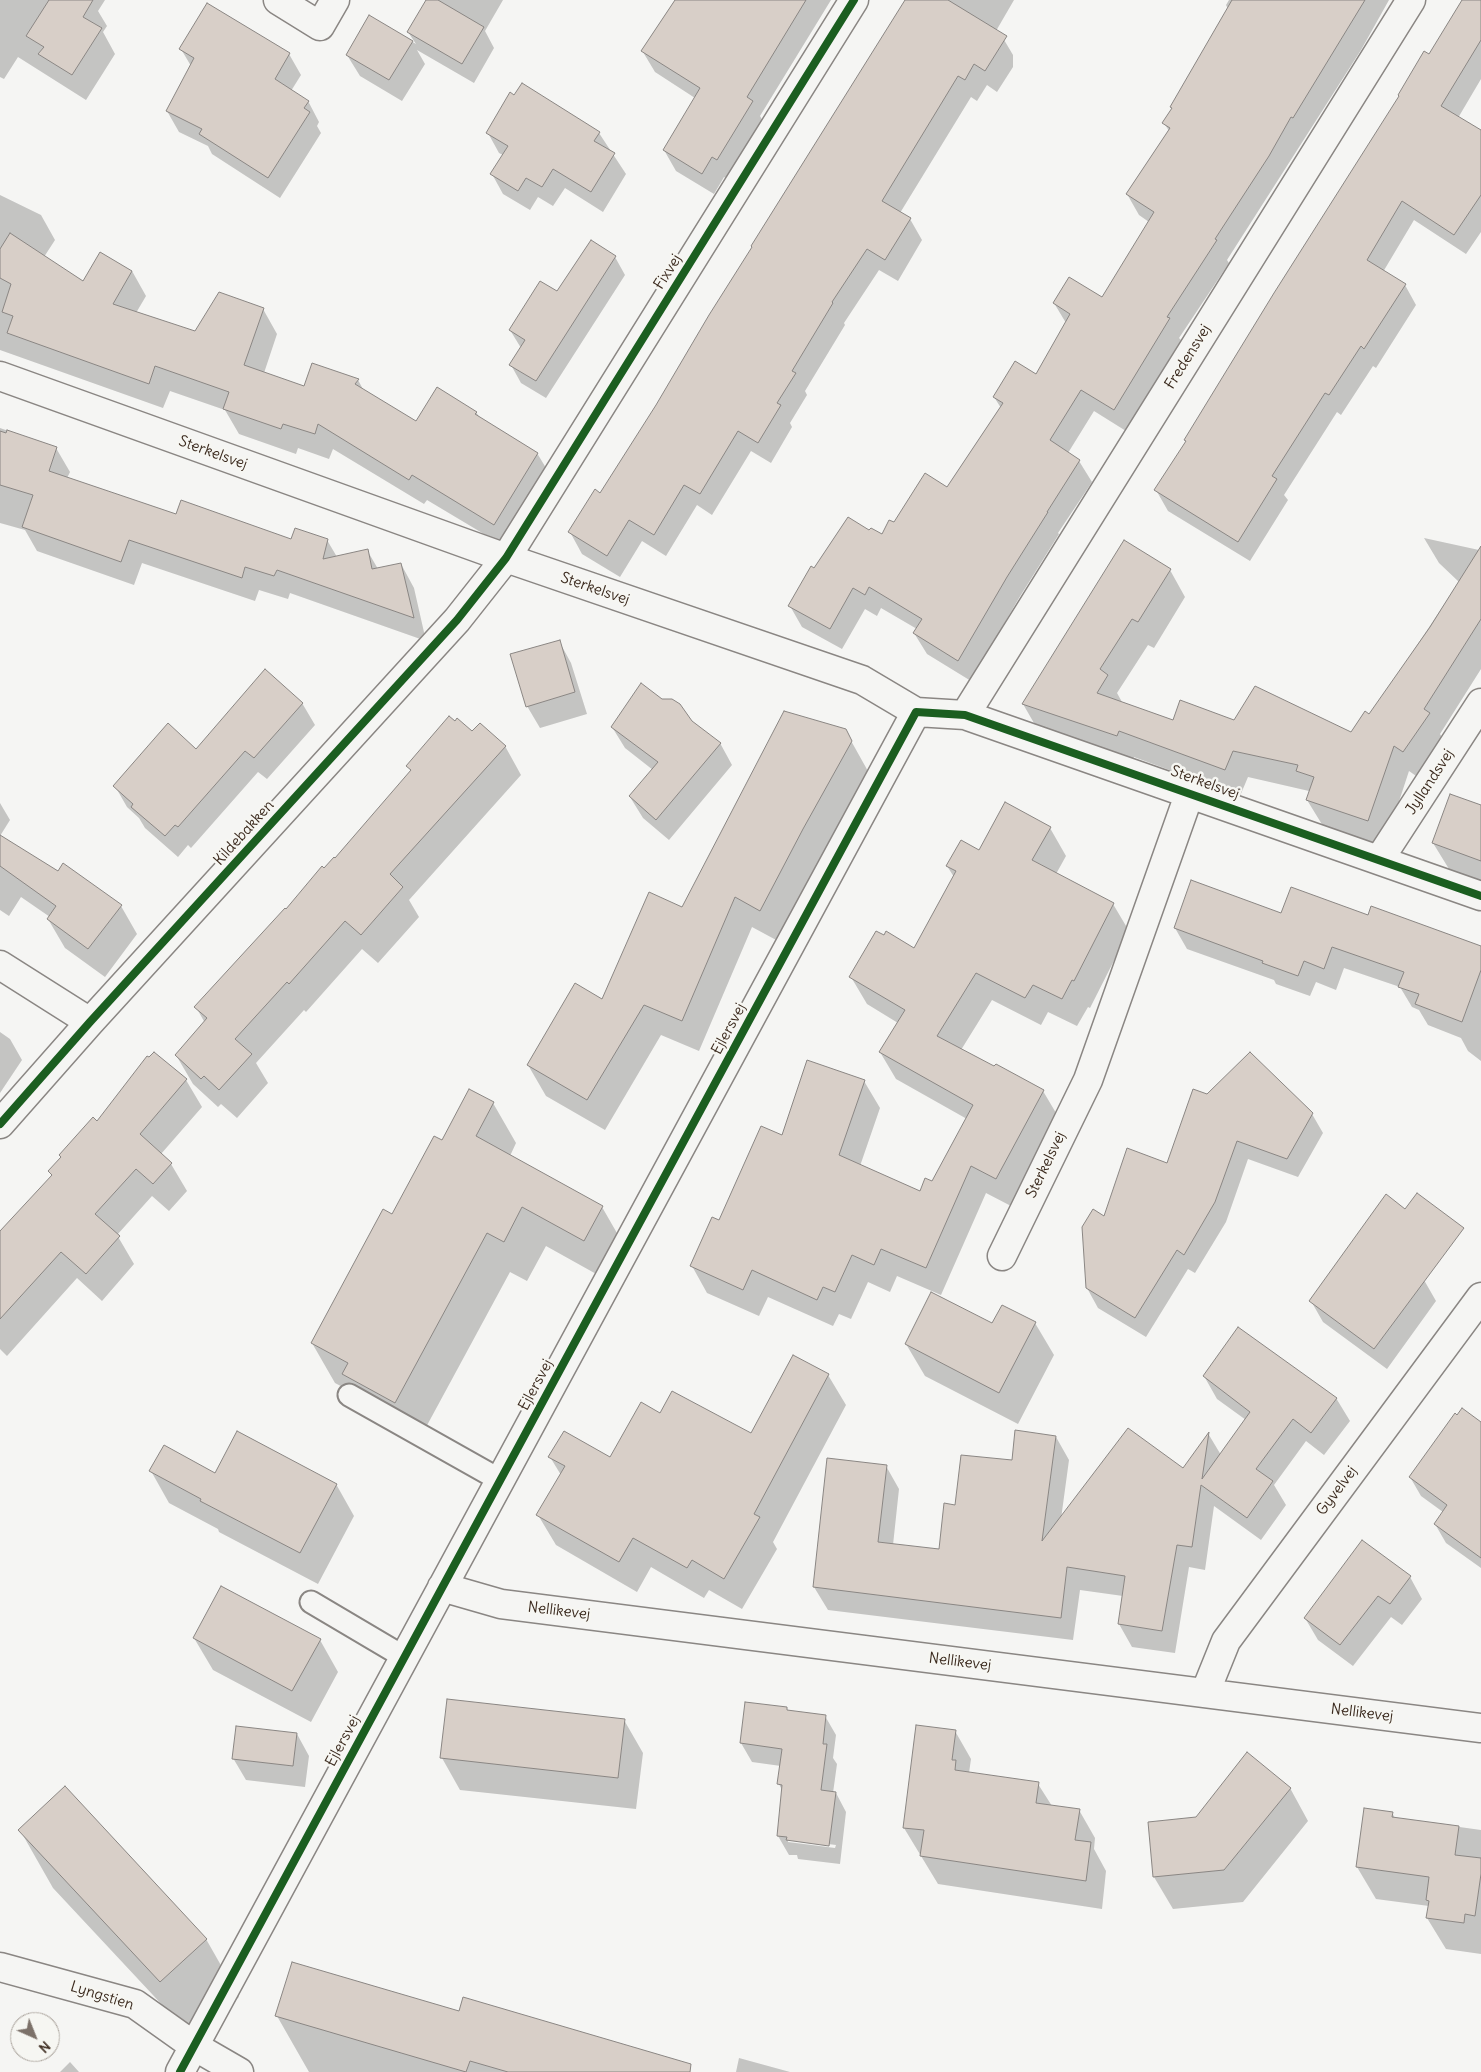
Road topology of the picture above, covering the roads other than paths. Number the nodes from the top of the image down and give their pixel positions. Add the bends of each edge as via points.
1 (278, 0) edge
2 (335, 0) edge
3 (854, 0) edge
4 (1411, 0) edge
5 (0, 376) edge
6 (506, 558) junction
7 (1481, 703) edge
8 (916, 712) junction
9 (965, 714) junction
10 (1190, 792) junction
11 (1379, 860) junction
12 (1481, 896) edge
13 (0, 964) edge
14 (90, 1022) junction
15 (0, 1124) edge
16 (1002, 1256) dead end
17 (1481, 1297) edge
18 (349, 1395) dead end
19 (500, 1480) junction
20 (442, 1587) junction
21 (311, 1602) dead end
22 (404, 1657) junction
23 (1205, 1693) junction
24 (1481, 1728) edge
25 (0, 1967) edge
26 (194, 2046) junction
27 (180, 2072) edge
28 (239, 2072) edge

1 - 2 street via 320,26
3 - 6 street, Fixvej
4 - 9 street, Fredensvej
5 - 6 street, Sterkelsvej
6 - 8 street, Sterkelsvej via 862,680
6 - 14 street, Kildebakken via 457,620
7 - 11 street, Jyllandsvej
8 - 9 street, Sterkelsvej
8 - 19 street, Ejlersvej
9 - 10 street, Sterkelsvej
10 - 11 street, Sterkelsvej
10 - 16 street, Sterkelsvej via 1088,1080
11 - 12 street, Sterkelsvej
13 - 14 street
14 - 15 street, Kildebakken
17 - 23 street, Gyvelvej via 1226,1641
18 - 19 lane
19 - 20 street, Ejlersvej
20 - 22 street, Ejlersvej
20 - 23 street, Nellikevej via 501,1604
21 - 22 lane
22 - 26 street, Ejlersvej
23 - 24 street, Nellikevej
25 - 26 street, Lyngstien via 135,2004
26 - 27 street, Ejlersvej
26 - 28 street, Lyngstien

